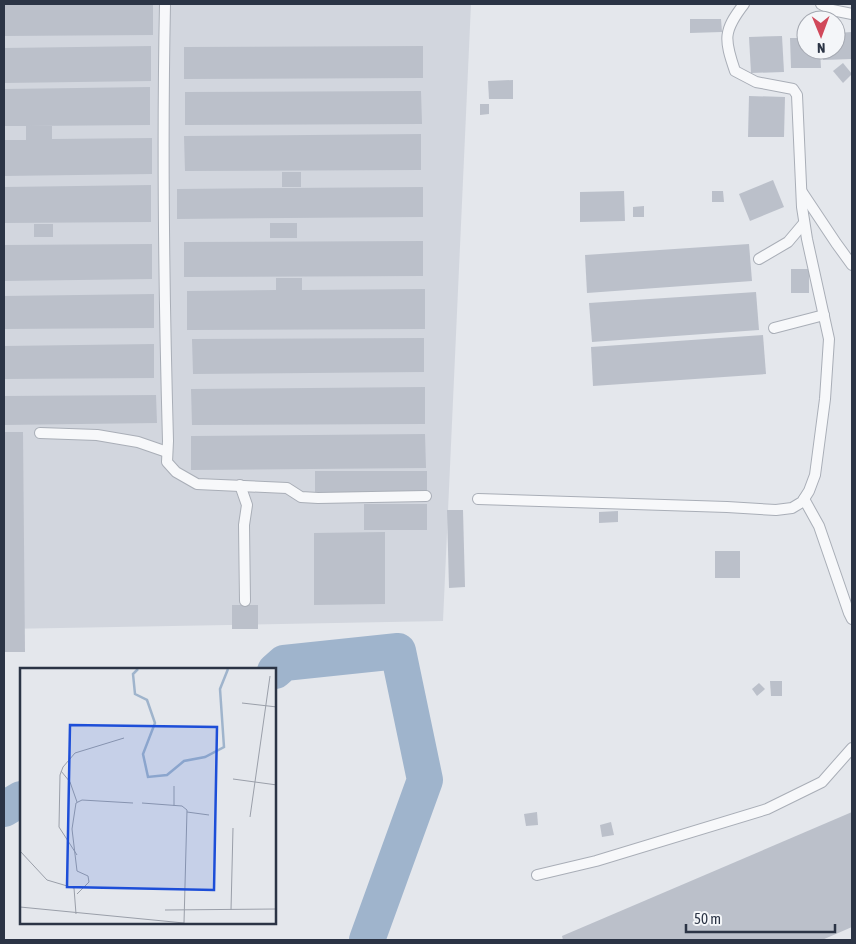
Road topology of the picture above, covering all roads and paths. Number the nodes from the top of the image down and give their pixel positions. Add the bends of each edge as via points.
1 (165, 4) edge
2 (744, 4) edge
3 (821, 4) edge
4 (852, 14) edge
5 (802, 192) junction
6 (804, 223) junction
7 (759, 259) dead end
8 (852, 265) edge
9 (824, 315) junction
10 (774, 328) dead end
11 (40, 433) dead end
12 (167, 452) junction
13 (240, 485) junction
14 (426, 496) dead end
15 (478, 499) dead end
16 (804, 499) junction
17 (245, 601) dead end
18 (852, 619) edge
19 (852, 748) edge
20 (537, 875) dead end

1 - 12 lane via 162,111
2 - 5 lane via 731,21 727,37 729,53 735,71 756,82 796,91
3 - 4 lane
5 - 6 lane
5 - 8 lane
6 - 7 lane via 788,242
6 - 9 lane
9 - 10 lane
9 - 16 lane via 829,339 825,399 815,476
11 - 12 lane via 97,435 138,442
12 - 13 lane via 167,462 176,472 197,484
13 - 14 lane via 286,488 301,497
13 - 17 lane via 247,505 244,525
15 - 16 lane via 776,510 792,508
16 - 18 lane via 819,526
19 - 20 lane via 822,782 768,809 596,861

